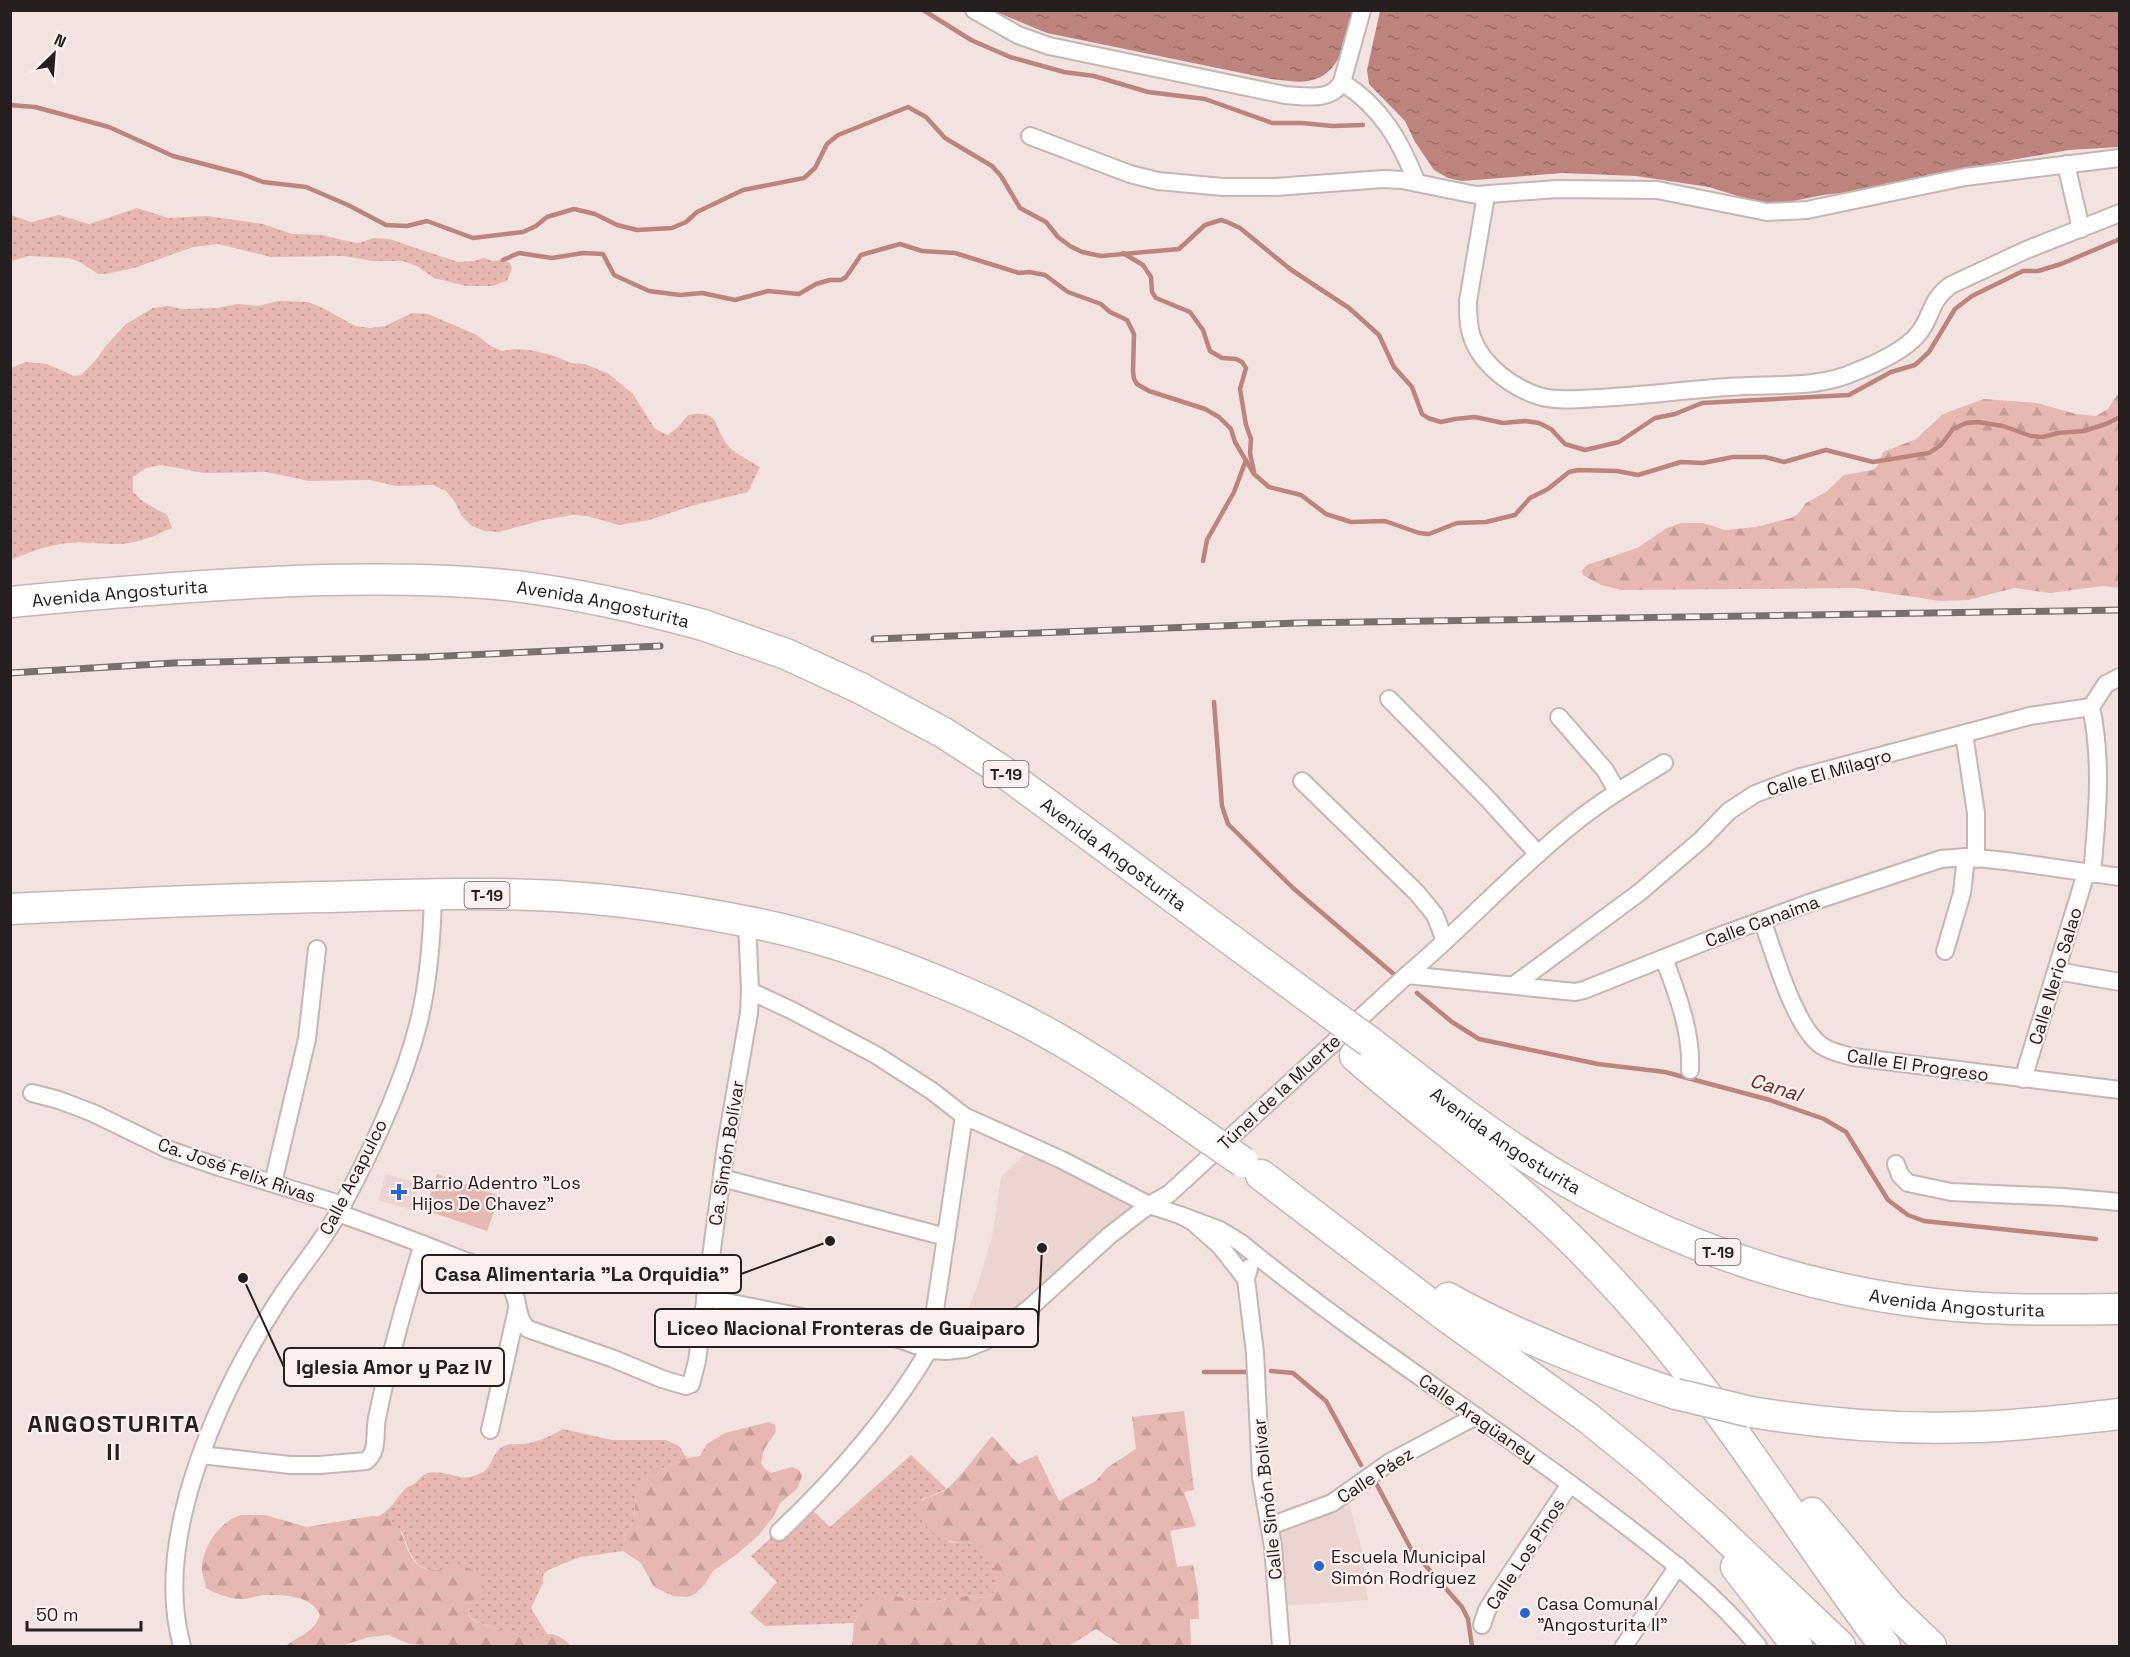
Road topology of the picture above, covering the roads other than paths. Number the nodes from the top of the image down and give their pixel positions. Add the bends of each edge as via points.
1 (974, 10) edge
2 (1362, 10) edge
3 (1342, 82) junction
4 (1030, 136) dead end
5 (2120, 158) edge
6 (2066, 164) junction
7 (1417, 183) junction
8 (1486, 195) junction
9 (2120, 213) edge
10 (2081, 229) junction
11 (10, 602) edge
12 (2120, 676) edge
13 (1389, 699) dead end
14 (2091, 707) junction
15 (1559, 717) dead end
16 (1964, 734) junction
17 (1664, 763) dead end
18 (1302, 781) dead end
19 (1617, 791) junction
20 (1538, 854) junction
21 (1971, 858) junction
22 (2089, 873) junction
23 (2120, 877) edge
24 (433, 895) junction
25 (10, 909) edge
26 (1762, 920) junction
27 (747, 921) junction
28 (1439, 947) junction
29 (317, 949) dead end
30 (1945, 951) dead end
31 (1664, 958) junction
32 (2057, 971) junction
33 (1414, 976) junction
34 (2120, 982) edge
35 (1514, 985) junction
36 (750, 991) junction
37 (1362, 1049) junction
38 (1689, 1070) dead end
39 (2023, 1079) junction
40 (2120, 1090) edge
41 (32, 1093) dead end
42 (964, 1116) junction
43 (1896, 1164) dead end
44 (1252, 1169) junction
45 (722, 1178) junction
46 (273, 1183) junction
47 (2120, 1202) edge
48 (1149, 1205) junction
49 (341, 1209) junction
50 (1174, 1213) junction
51 (946, 1237) junction
52 (423, 1244) junction
53 (1255, 1254) junction
54 (1246, 1279) junction
55 (705, 1298) junction
56 (517, 1309) junction
57 (2120, 1309) edge
58 (929, 1350) junction
59 (692, 1384) joint
60 (1689, 1390) junction
61 (2120, 1414) edge
62 (1476, 1416) junction
63 (490, 1430) dead end
64 (201, 1455) junction
65 (1570, 1484) junction
66 (1671, 1488) junction
67 (1270, 1526) junction
68 (779, 1532) dead end
69 (1678, 1566) junction
70 (1482, 1625) dead end
71 (182, 1647) edge
72 (1281, 1647) edge
73 (1624, 1647) edge
74 (1758, 1647) edge
75 (1797, 1647) edge
76 (1840, 1647) edge
77 (1885, 1647) edge
78 (1931, 1647) edge

1 - 3 street via 1018,35 1049,46 1285,95 1331,94
2 - 3 street
3 - 7 street via 1384,119 1401,145
4 - 7 street via 1158,181 1222,187 1384,179
5 - 6 street
6 - 8 street via 1965,177 1785,213 1657,190 1557,189
6 - 10 street
7 - 8 street
8 - 10 street via 1468,301 1472,337 1480,353 1511,382 1544,397 1559,399 1794,386 1840,379 1877,363 1908,343 1919,333 1934,301 1951,285
9 - 10 street
11 - 37 highway, Avenida Angosturita / T-19, bridge via 279,581 415,580 568,594 703,626 786,654 944,733 1143,874
12 - 14 street via 2106,684
13 - 20 street
14 - 16 street, Calle El Milagro via 2030,716
14 - 22 street, Calle Nerio Salao via 2099,776
15 - 19 street via 1605,770
16 - 21 street via 1976,813
16 - 35 street, Calle El Milagro via 1797,778 1755,794 1728,811 1640,892
17 - 19 street
18 - 28 street via 1417,893 1435,915
19 - 20 street
20 - 28 street
21 - 22 street, Calle Canaima
21 - 26 street, Calle Canaima via 1923,864
21 - 30 street
22 - 23 street, Calle Canaima
22 - 32 street, Calle Nerio Salao
24 - 25 highway, T-19
24 - 27 highway, T-19 via 607,900
24 - 49 street, Calle Acapulco via 430,959 418,1026 393,1100
26 - 31 street, Calle Canaima
26 - 39 street, Calle El Progreso via 1801,1021 1822,1046 1853,1057
27 - 36 street, Ca. Simón Bolívar
27 - 44 highway, T-19, bridge via 836,945 986,1002 1077,1050
28 - 33 street
29 - 46 street via 307,1039
31 - 35 street, Calle Canaima via 1575,992
31 - 38 street via 1684,1018
32 - 34 street
32 - 39 street, Calle Nerio Salao
33 - 35 street, Calle Canaima
33 - 48 street, Túnel de la Muerte via 1169,1194
33 - 50 street, Túnel de la Muerte
36 - 42 street via 876,1055
36 - 45 street, Ca. Simón Bolívar
37 - 57 highway, Avenida Angosturita / T-19 via 1565,1180 1652,1225 1748,1263 1834,1287 1912,1302 2018,1310
37 - 60 highway via 1552,1221 1640,1313
39 - 40 street, Calle El Progreso
41 - 46 street, Ca. José Felix Rivas via 76,1106 167,1149
42 - 48 street
42 - 51 street
43 - 47 street via 1908,1183 1951,1192
44 - 60 highway, T-19 via 1398,1268 1478,1314 1575,1358
44 - 66 highway via 1588,1418
45 - 51 street
45 - 55 street, Ca. Simón Bolívar
46 - 49 street, Ca. José Felix Rivas
48 - 50 street
48 - 58 street, Túnel de la Muerte via 994,1335 965,1349
49 - 52 street, Ca. José Felix Rivas
49 - 64 street, Calle Acapulco via 256,1336 228,1389
50 - 53 street, Calle Aragüaney via 1232,1236
50 - 54 street via 1204,1230
51 - 58 street
52 - 56 street, Ca. José Felix Rivas via 500,1278 512,1288
52 - 64 street via 397,1335 371,1457 366,1461 290,1465
53 - 54 street
53 - 62 street, Calle Aragüaney via 1368,1341
54 - 67 street, Calle Simón Bolívar via 1255,1353 1261,1478
55 - 58 street via 823,1320
55 - 59 street, Ca. Simón Bolívar
56 - 59 street, Ca. José Felix Rivas via 528,1329 662,1379
56 - 63 street
58 - 68 street via 879,1425
60 - 61 highway, T-19, bridge via 1751,1412 1857,1426 2012,1425
60 - 77 highway via 1740,1439
60 - 78 highway via 1779,1472 1892,1609
62 - 65 street, Calle Aragüaney
62 - 67 street, Calle Páez via 1390,1462 1332,1503
64 - 71 street, Calle Acapulco via 187,1503 177,1568 176,1612
65 - 69 street, Calle Aragüaney
65 - 70 street, Calle Los Pinos via 1497,1594
66 - 75 highway
66 - 76 highway
67 - 72 street, Calle Simón Bolívar
69 - 73 street
69 - 74 street, Calle Aragüaney via 1718,1602

